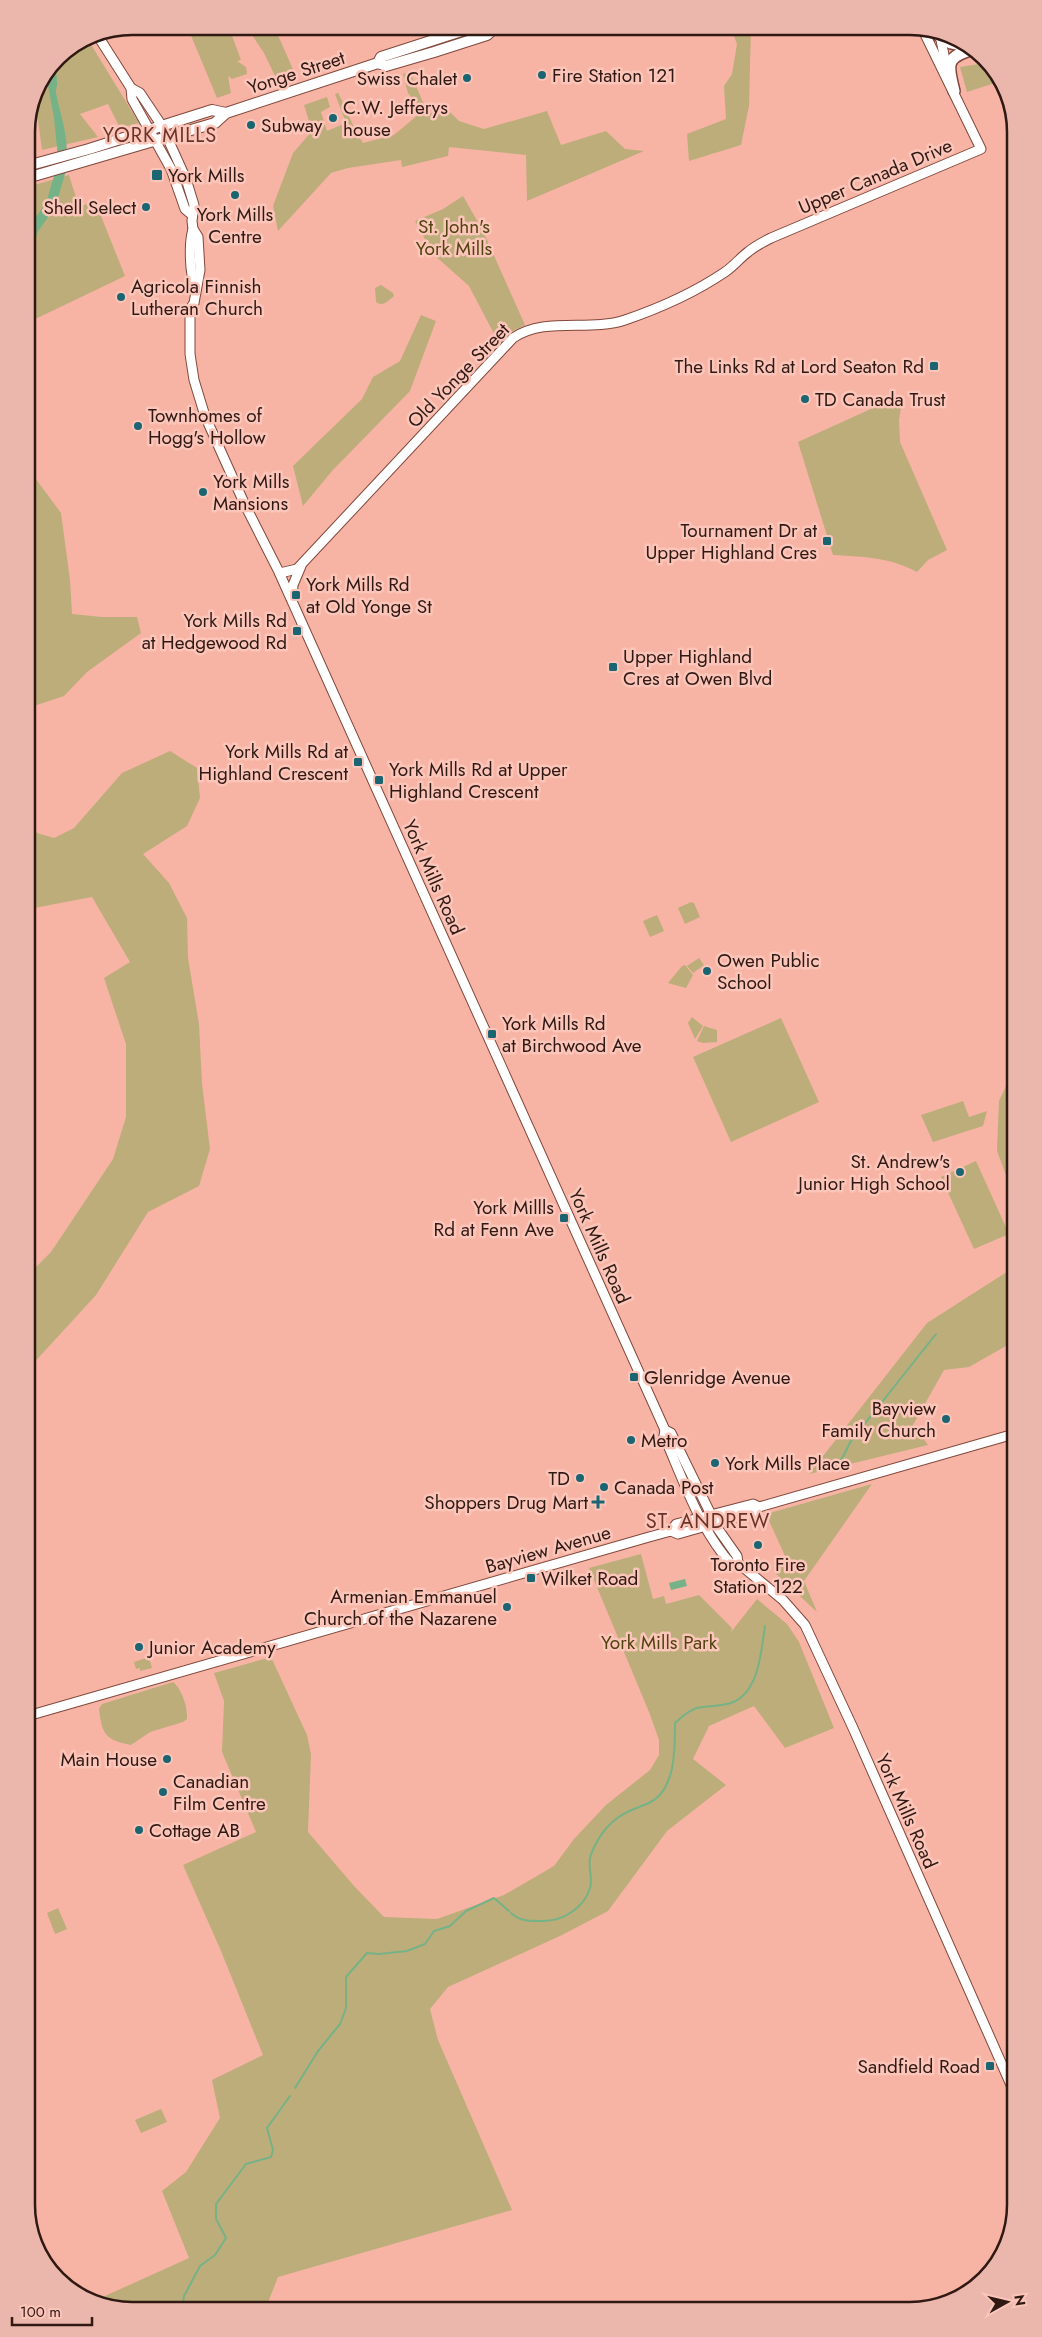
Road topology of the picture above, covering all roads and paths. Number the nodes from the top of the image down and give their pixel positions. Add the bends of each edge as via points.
1 (448, 35) edge
2 (487, 35) edge
3 (926, 37) edge
4 (100, 40) edge
5 (940, 40) edge
6 (964, 52) edge
7 (378, 64) junction
8 (131, 88) junction
9 (954, 92) junction
10 (226, 113) junction
11 (162, 126) junction
12 (151, 130) junction
13 (168, 138) junction
14 (157, 141) junction
15 (74, 159) junction
16 (35, 164) edge
17 (35, 174) edge
18 (191, 214) junction
19 (782, 233) joint
20 (304, 562) junction
21 (279, 571) junction
22 (292, 600) junction
23 (665, 1430) junction
24 (1007, 1436) edge
25 (759, 1507) junction
26 (711, 1514) junction
27 (700, 1518) junction
28 (716, 1524) junction
29 (705, 1528) junction
30 (671, 1532) junction
31 (738, 1563) junction
32 (35, 1714) edge
33 (1007, 2074) edge

1 - 7 main road, Yonge Street via 381,56
2 - 7 main road, Yonge Street via 386,66
3 - 9 main road
4 - 8 main road
5 - 9 main road
6 - 9 highway via 951,61 949,69
7 - 10 main road, Yonge Street
8 - 11 main road, York Mills Road via 140,93
8 - 12 main road, York Mills Road via 132,99
9 - 19 main road, Upper Canada Drive via 981,149
10 - 11 main road, Yonge Street via 212,110
10 - 13 main road, Yonge Street via 215,123
11 - 12 main road, Yonge Street
11 - 13 main road, York Mills Road
12 - 14 main road, York Mills Road
12 - 15 main road, Yonge Street
13 - 14 main road, Yonge Street
13 - 18 main road, York Mills Road via 190,189 194,205
14 - 15 main road, Yonge Street
14 - 18 main road, York Mills Road via 172,169 185,209
15 - 16 main road, Yonge Street
15 - 17 main road, Yonge Street
18 - 21 main road, York Mills Road via 192,280 196,287 189,328 194,380 205,416
19 - 20 main road, Old Yonge Street via 754,247 699,289 622,321 542,327 512,338
20 - 21 main road via 292,572
20 - 22 main road via 295,581
21 - 22 main road, York Mills Road
22 - 23 main road, York Mills Road
23 - 26 main road, York Mills Road via 671,1433
23 - 27 main road, York Mills Road via 664,1436
24 - 25 main road, Bayview Avenue
25 - 26 main road, Bayview Avenue via 753,1504
25 - 28 main road, Bayview Avenue via 755,1512
26 - 27 main road, Bayview Avenue
26 - 28 main road, York Mills Road
27 - 29 main road, York Mills Road
27 - 30 main road, Bayview Avenue via 676,1524
28 - 29 main road, Bayview Avenue
28 - 31 main road, York Mills Road via 737,1556
29 - 30 main road, Bayview Avenue via 678,1534
29 - 31 main road, York Mills Road via 731,1564
30 - 32 main road, Bayview Avenue
31 - 33 main road, York Mills Road via 783,1600 805,1625

